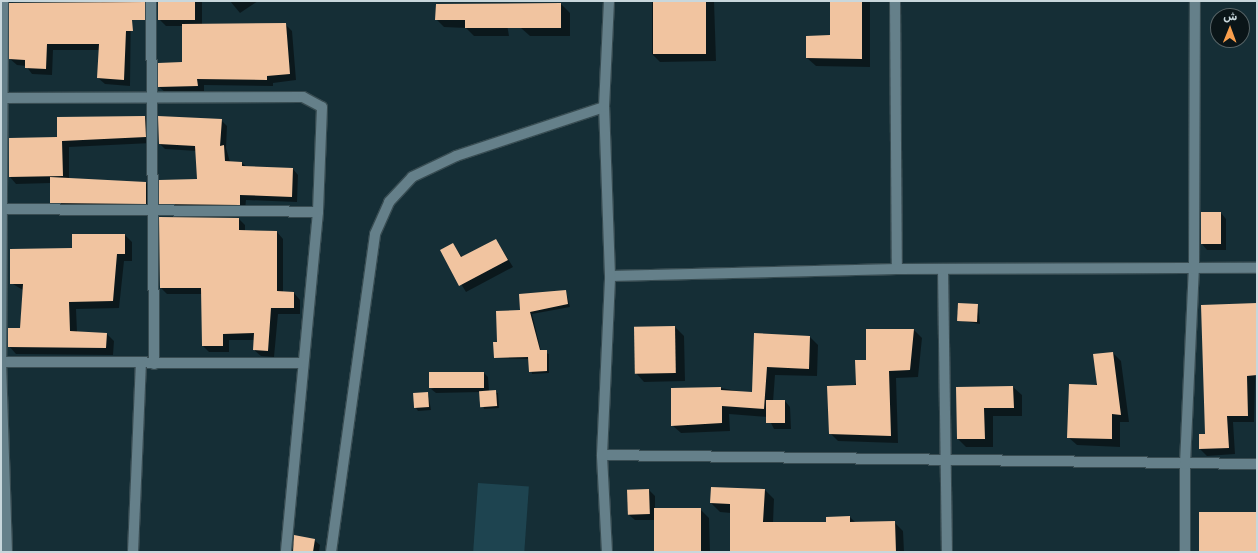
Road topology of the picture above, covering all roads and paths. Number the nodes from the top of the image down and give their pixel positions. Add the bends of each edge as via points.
1 (3, 1) edge
2 (151, 1) edge
3 (609, 1) edge
4 (895, 1) edge
5 (1195, 1) edge
6 (153, 96) junction
7 (2, 98) edge
8 (604, 107) junction
9 (1, 209) edge
10 (151, 210) junction
11 (318, 212) junction
12 (1257, 268) edge
13 (897, 269) junction
14 (943, 269) junction
15 (1194, 269) junction
16 (610, 276) junction
17 (1, 362) edge
18 (141, 364) junction
19 (154, 364) junction
20 (304, 364) junction
21 (602, 455) junction
22 (944, 460) junction
23 (1185, 464) junction
24 (1257, 464) edge
25 (7, 552) edge
26 (133, 552) edge
27 (286, 552) edge
28 (331, 552) edge
29 (607, 552) edge
30 (946, 552) edge
31 (1185, 552) edge

1 - 7 street
2 - 6 street
3 - 8 street
4 - 13 street
5 - 15 street
6 - 7 street
6 - 10 street
6 - 11 street via 314,100 322,107 324,120
7 - 9 street
8 - 16 street
8 - 28 street via 456,156 412,177 389,202 376,234
9 - 10 street
9 - 17 street
10 - 11 street
10 - 19 street
11 - 20 street
12 - 15 street
13 - 14 street
13 - 16 street
14 - 15 street
14 - 22 street
15 - 23 street
16 - 21 street
17 - 18 street
17 - 25 street
18 - 19 street
18 - 26 street
19 - 20 street
20 - 27 street
21 - 22 street
21 - 29 street
22 - 23 street
22 - 30 street
23 - 24 street
23 - 31 street

